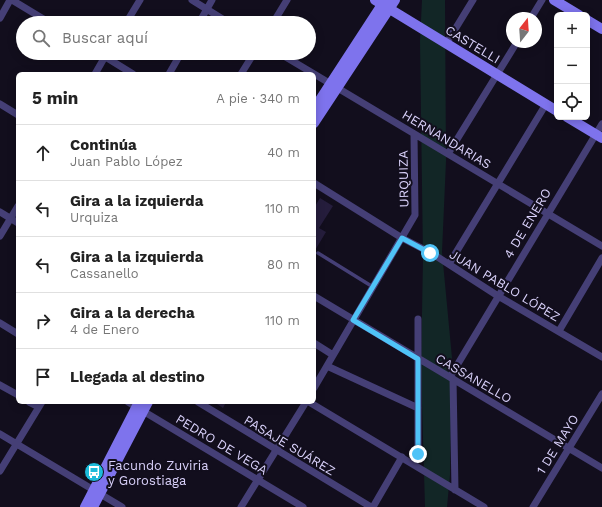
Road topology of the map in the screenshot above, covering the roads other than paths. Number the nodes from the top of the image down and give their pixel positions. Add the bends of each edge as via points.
1 (11, 0) edge
2 (140, 0) edge
3 (192, 0) edge
4 (212, 0) edge
5 (287, 0) edge
6 (473, 0) edge
7 (542, 0) edge
8 (554, 0) edge
9 (386, 3) edge
10 (207, 10) junction
11 (535, 12) edge
12 (573, 12) edge
13 (38, 16) edge
14 (130, 16) edge
15 (203, 16) edge
16 (217, 16) edge
17 (277, 16) edge
18 (0, 18) edge
19 (590, 22) edge
20 (602, 29) edge
21 (446, 44) junction
22 (513, 48) edge
23 (101, 60) edge
24 (113, 60) edge
25 (177, 60) edge
26 (250, 60) edge
27 (291, 60) edge
28 (96, 72) edge
29 (130, 72) edge
30 (170, 72) edge
31 (242, 72) edge
32 (311, 72) edge
33 (498, 74) junction
34 (316, 75) edge
35 (334, 86) junction
36 (0, 104) edge
37 (546, 104) junction
38 (316, 107) edge
39 (554, 109) edge
40 (16, 114) edge
41 (316, 119) edge
42 (572, 120) edge
43 (602, 124) edge
44 (414, 134) junction
45 (599, 136) edge
46 (448, 154) junction
47 (498, 183) junction
48 (316, 184) edge
49 (16, 209) edge
50 (0, 212) edge
51 (547, 213) junction
52 (11, 218) junction
53 (16, 222) edge
54 (0, 236) edge
55 (402, 238) junction
56 (602, 246) edge
57 (318, 253) dead end
58 (602, 258) edge
59 (449, 264) junction
60 (373, 287) junction
61 (498, 296) junction
62 (316, 297) edge
63 (418, 319) dead end
64 (353, 320) junction
65 (0, 323) edge
66 (559, 331) junction
67 (16, 333) edge
68 (316, 344) edge
69 (333, 355) junction
70 (602, 357) edge
71 (418, 359) junction
72 (327, 366) junction
73 (451, 378) junction
74 (0, 385) edge
75 (316, 385) edge
76 (16, 394) edge
77 (602, 394) edge
78 (201, 404) edge
79 (305, 404) edge
80 (312, 404) edge
81 (40, 405) edge
82 (139, 405) edge
83 (418, 408) junction
84 (0, 434) edge
85 (17, 444) junction
86 (569, 448) junction
87 (277, 451) junction
88 (402, 457) junction
89 (414, 465) junction
90 (602, 468) edge
91 (0, 471) edge
92 (258, 480) junction
93 (456, 490) junction
94 (97, 492) junction
95 (85, 507) edge
96 (92, 507) edge
97 (122, 507) edge
98 (242, 507) edge
99 (303, 507) edge
100 (372, 507) edge
101 (484, 507) edge
102 (533, 507) edge

1 - 13 street
1 - 18 street
2 - 14 street
3 - 10 street
4 - 10 street
5 - 17 street
6 - 21 street
7 - 11 street
8 - 12 main road
9 - 21 main road, CASTELLI
9 - 35 main road
10 - 15 street
10 - 16 street
19 - 20 main road
21 - 33 main road, CASTELLI
22 - 33 street
23 - 28 street
24 - 29 street
25 - 30 street
26 - 31 street
27 - 32 street, HERNANDARIAS
33 - 37 main road, CASTELLI
33 - 46 street
34 - 35 street, HERNANDARIAS
35 - 38 main road
35 - 41 main road
35 - 44 street, HERNANDARIAS
36 - 40 street
37 - 39 main road, CASTELLI
37 - 47 street
42 - 45 main road
43 - 45 street, 4 DE ENERO
44 - 46 street, HERNANDARIAS
44 - 55 street, URQUIZA via 416,210
45 - 51 street, 4 DE ENERO
46 - 47 street, HERNANDARIAS
47 - 51 street, HERNANDARIAS
47 - 59 street
48 - 55 street, JUAN PABLO LÓPEZ
49 - 52 street
50 - 52 street
51 - 56 street, HERNANDARIAS
51 - 61 street, 4 DE ENERO
52 - 53 street
52 - 54 street
55 - 59 street, JUAN PABLO LÓPEZ
55 - 60 street, URQUIZA
57 - 60 lane
58 - 66 street
59 - 61 street, JUAN PABLO LÓPEZ
60 - 64 street, URQUIZA
61 - 66 street, JUAN PABLO LÓPEZ
61 - 73 street, 4 DE ENERO
62 - 64 street, CASSANELLO
63 - 71 street
64 - 69 street, URQUIZA
64 - 71 street, CASSANELLO
65 - 67 street
66 - 70 street, JUAN PABLO LÓPEZ
68 - 69 street
69 - 72 street, URQUIZA
71 - 73 street, CASSANELLO
71 - 83 street
72 - 75 street, URQUIZA
72 - 83 street
73 - 86 street, CASSANELLO
73 - 93 street
74 - 76 street
77 - 86 street, 1 DE MAYO
78 - 87 street, PASAJE SUÁREZ
79 - 87 street
80 - 88 street
81 - 85 street
82 - 92 street, PEDRO DE VEGA
82 - 94 main road
83 - 89 street via 418,454
84 - 85 street
85 - 91 street
85 - 94 street
86 - 90 street, CASSANELLO
86 - 102 street, 1 DE MAYO
87 - 92 street
87 - 100 street, PASAJE SUÁREZ
88 - 89 street
88 - 100 street
89 - 93 street
92 - 98 street
92 - 99 street, PEDRO DE VEGA
93 - 101 street
94 - 95 main road
94 - 96 main road
94 - 97 street

